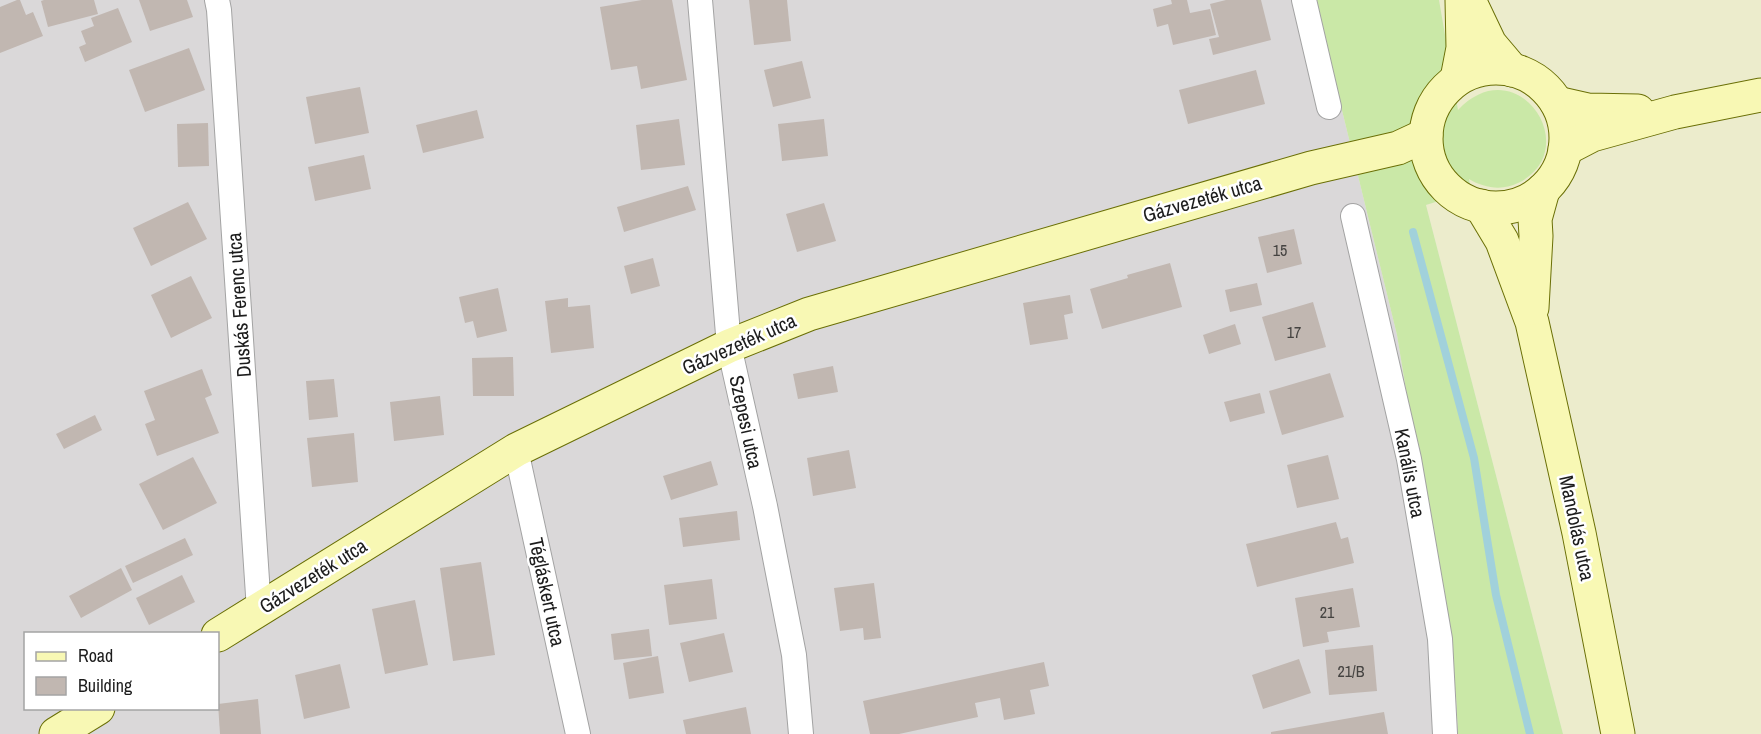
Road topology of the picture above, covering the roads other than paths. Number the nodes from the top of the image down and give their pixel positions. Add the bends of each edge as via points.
1 (217, 0) edge
2 (700, 0) edge
3 (1304, 0) edge
4 (1462, 0) edge
5 (1469, 0) edge
6 (1512, 70) junction
7 (1457, 79) junction
8 (1761, 95) edge
9 (1557, 103) junction
10 (1329, 107) dead end
11 (1675, 112) junction
12 (1426, 135) junction
13 (1565, 149) junction
14 (1311, 168) junction
15 (1444, 185) junction
16 (1543, 190) junction
17 (1481, 207) junction
18 (1353, 216) dead end
19 (1532, 322) junction
20 (729, 346) junction
21 (516, 450) junction
22 (259, 610) junction
23 (219, 635) edge
24 (95, 710) edge
25 (56, 734) edge
26 (578, 734) edge
27 (801, 734) edge
28 (1445, 734) edge
29 (1618, 734) edge

1 - 22 street, Duskás Ferenc utca
2 - 20 street, Szepesi utca
3 - 10 street
4 - 7 street via 1463,48
5 - 6 street via 1490,44
6 - 7 street via 1474,71
6 - 9 street via 1538,82
7 - 12 street via 1441,94 1430,113
8 - 11 street
9 - 11 street via 1588,110
9 - 13 street via 1565,125
11 - 13 street via 1592,135
12 - 14 street, Gázvezeték utca via 1398,148
12 - 15 street via 1430,161
13 - 16 street via 1557,172
14 - 15 street, Gázvezeték utca via 1403,170
14 - 20 street, Gázvezeték utca via 809,314
15 - 17 street
16 - 17 street via 1514,206
16 - 19 street, Mandolás utca via 1535,219
17 - 19 street, Mandolás utca via 1502,241
18 - 28 street, Kanális utca via 1409,459 1440,639
19 - 29 street, Mandolás utca
20 - 21 street, Gázvezeték utca
20 - 27 street, Szepesi utca via 794,655
21 - 22 street, Gázvezeték utca
21 - 26 street, Tégláskert utca
22 - 23 street, Gázvezeték utca
24 - 25 street

